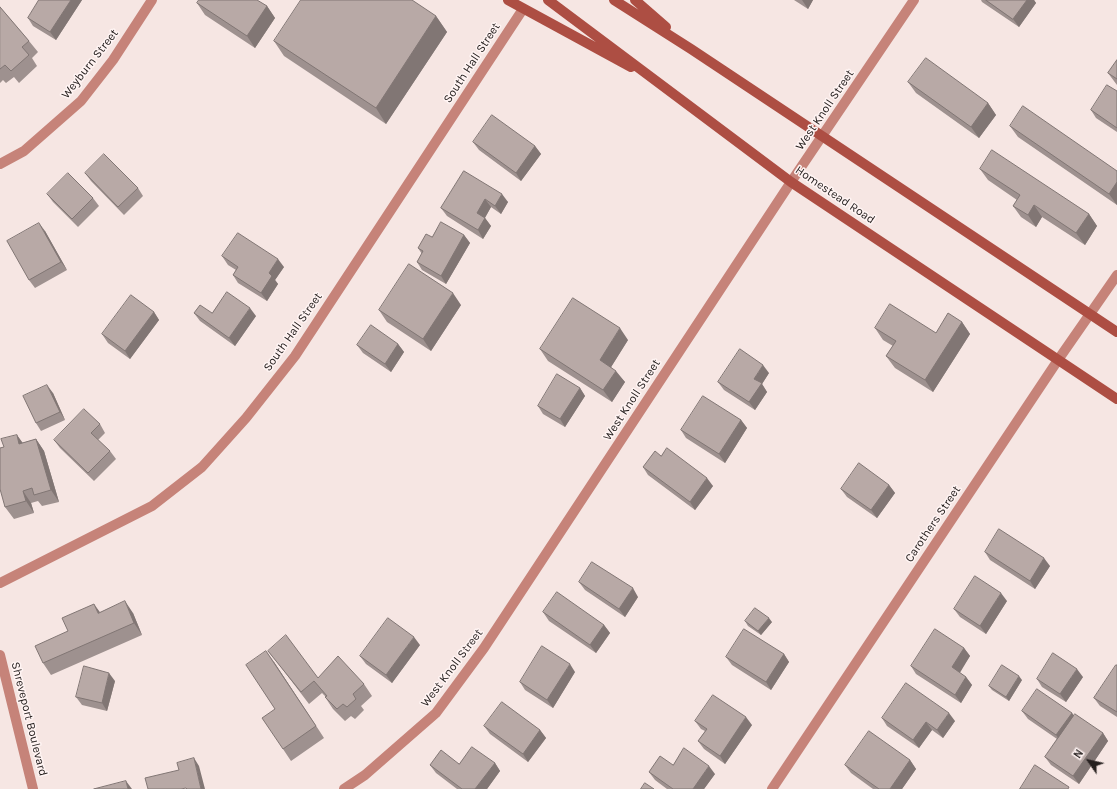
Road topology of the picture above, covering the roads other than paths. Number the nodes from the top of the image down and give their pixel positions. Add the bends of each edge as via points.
1 (152, 0) edge
2 (508, 0) edge
3 (548, 0) edge
4 (614, 0) edge
5 (635, 0) edge
6 (914, 0) edge
7 (523, 9) junction
8 (691, 49) junction
9 (664, 85) junction
10 (823, 137) junction
11 (0, 164) edge
12 (791, 182) junction
13 (1117, 275) edge
14 (1090, 314) junction
15 (1117, 332) edge
16 (1058, 360) junction
17 (1117, 399) edge
18 (0, 583) edge
19 (0, 655) edge
20 (33, 789) edge
21 (344, 789) edge
22 (772, 789) edge

1 - 11 street, Weyburn Street via 113,60 81,101 24,151
2 - 7 main road
3 - 9 main road, Homestead Road
4 - 8 main road
5 - 8 main road
6 - 10 street, West Knoll Street
7 - 9 main road
7 - 18 street, South Hall Street via 295,356 202,467 152,506
8 - 10 main road
9 - 12 main road, Homestead Road
10 - 12 street, West Knoll Street
10 - 14 main road
12 - 16 main road, Homestead Road
12 - 21 street, West Knoll Street via 484,648 436,712 365,775
13 - 14 street, Carothers Street
14 - 15 main road
14 - 16 street, Carothers Street
16 - 17 main road, Homestead Road
16 - 22 street, Carothers Street
19 - 20 street, Shreveport Boulevard

